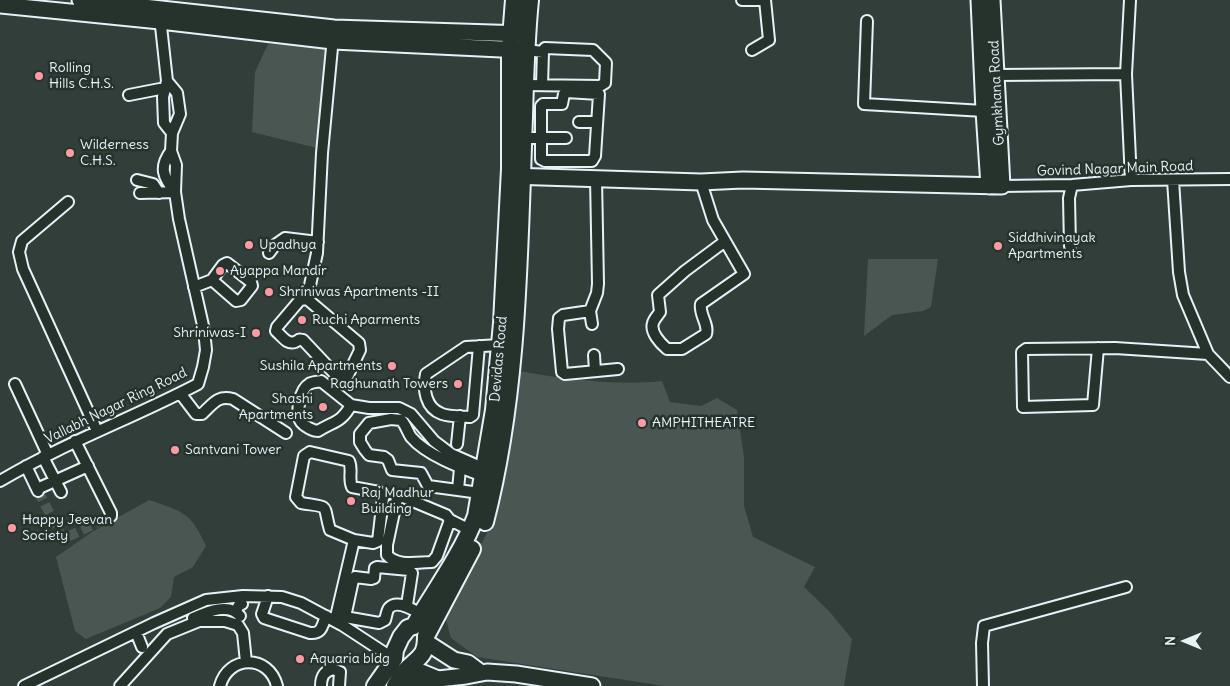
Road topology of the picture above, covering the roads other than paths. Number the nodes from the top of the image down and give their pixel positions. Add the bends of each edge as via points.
1 (80, 0) edge
2 (514, 0) edge
3 (530, 0) edge
4 (742, 0) edge
5 (979, 0) edge
6 (992, 0) edge
7 (1130, 0) edge
8 (0, 5) edge
9 (160, 14) junction
10 (867, 21) dead end
11 (333, 35) junction
12 (519, 42) junction
13 (752, 50) dead end
14 (543, 52) junction
15 (1126, 74) junction
16 (996, 75) junction
17 (168, 85) junction
18 (525, 85) junction
19 (542, 85) junction
20 (129, 95) dead end
21 (984, 111) junction
22 (579, 122) dead end
23 (597, 122) junction
24 (172, 133) junction
25 (523, 138) junction
26 (541, 138) junction
27 (566, 138) dead end
28 (515, 176) junction
29 (596, 178) junction
30 (1230, 179) edge
31 (137, 180) dead end
32 (1131, 180) junction
33 (1173, 180) junction
34 (701, 182) junction
35 (1072, 185) junction
36 (996, 186) junction
37 (175, 192) junction
38 (140, 193) dead end
39 (159, 193) junction
40 (68, 202) dead end
41 (318, 242) junction
42 (724, 242) junction
43 (1070, 246) dead end
44 (269, 253) dead end
45 (212, 280) dead end
46 (194, 288) junction
47 (307, 299) junction
48 (590, 311) junction
49 (592, 324) dead end
50 (500, 345) junction
51 (479, 346) junction
52 (1098, 348) junction
53 (1208, 354) junction
54 (594, 355) dead end
55 (618, 369) dead end
56 (595, 371) junction
57 (1230, 377) edge
58 (15, 384) dead end
59 (180, 393) junction
60 (351, 405) junction
61 (460, 416) junction
62 (96, 431) junction
63 (286, 433) dead end
64 (75, 441) junction
65 (457, 444) dead end
66 (46, 456) junction
67 (26, 466) junction
68 (88, 466) junction
69 (460, 468) junction
70 (483, 479) junction
71 (55, 480) junction
72 (0, 481) edge
73 (458, 490) junction
74 (61, 492) dead end
75 (111, 516) dead end
76 (450, 520) junction
77 (470, 530) junction
78 (354, 540) junction
79 (439, 552) junction
80 (456, 557) junction
81 (1126, 587) dead end
82 (268, 596) junction
83 (407, 605) junction
84 (240, 609) junction
85 (337, 620) junction
86 (154, 623) junction
87 (422, 629) junction
88 (136, 632) junction
89 (142, 647) dead end
90 (394, 659) junction
91 (454, 660) junction
92 (246, 662) junction
93 (480, 672) junction
94 (408, 679) edge
95 (451, 682) edge
96 (24, 686) edge
97 (120, 686) edge
98 (220, 686) edge
99 (277, 686) edge
100 (321, 686) edge
101 (339, 686) edge
102 (375, 686) edge
103 (431, 686) edge
104 (592, 686) edge
105 (983, 686) edge

1 - 9 street
2 - 12 main road, Devidas Road
3 - 12 main road, Devidas Road
4 - 13 street via 765,0 769,40
5 - 21 street, Gymkhana Road
6 - 16 street, Gymkhana Road
7 - 15 street
8 - 9 street
9 - 11 street
9 - 17 street, Vallabh Nagar Ring Road
10 - 21 street via 864,104
11 - 12 street
11 - 41 street
12 - 14 street
12 - 18 main road, Devidas Road
12 - 28 main road, Devidas Road
14 - 19 street
14 - 19 street via 545,48 593,50 606,63 605,83 600,86
15 - 16 street
15 - 32 street
16 - 36 street, Gymkhana Road
17 - 20 street
17 - 24 street, Vallabh Nagar Ring Road via 163,97 164,123
17 - 24 street via 177,94 180,114
18 - 19 street
18 - 25 main road, Devidas Road
21 - 36 street, Gymkhana Road
22 - 23 street
23 - 26 street via 596,156 592,160 545,161 541,159
23 - 26 street via 599,94 566,92 562,104 541,106
24 - 37 street, Vallabh Nagar Ring Road
25 - 26 street
25 - 28 main road, Devidas Road
26 - 27 street
28 - 29 street
28 - 50 main road, Devidas Road
28 - 87 main road, Devidas Road via 511,361 494,488 484,526
29 - 34 street
29 - 48 street via 598,284
30 - 33 street, Govind Nagar Main Road
31 - 39 street via 153,184
32 - 33 street, Govind Nagar Main Road
32 - 35 street, Govind Nagar Main Road
33 - 53 street via 1183,295
34 - 36 street via 743,180
34 - 42 street
35 - 36 street, Govind Nagar Main Road
35 - 43 street via 1069,198
37 - 39 street
37 - 46 street, Vallabh Nagar Ring Road
38 - 39 street
40 - 62 street via 22,241 20,261
41 - 44 street via 285,238
41 - 47 street
42 - 42 street via 744,274 701,304 706,334 682,349 666,349 653,327 660,312 658,295
45 - 46 street
46 - 59 street, Vallabh Nagar Ring Road via 206,350 198,384
47 - 47 street via 300,300 276,331 288,342 303,340 336,375 348,375 360,350 359,343
48 - 49 street
48 - 56 street via 563,315 559,318 558,329 562,372
50 - 51 street
50 - 70 main road, Devidas Road
51 - 61 street via 473,415
51 - 61 street via 466,347 426,374 426,400 431,407 442,414
52 - 52 street via 1023,350 1023,407 1093,405
52 - 53 street
53 - 57 street
54 - 56 street
55 - 56 street
58 - 66 street
59 - 62 street, Vallabh Nagar Ring Road
59 - 63 street via 196,414 202,414 225,397
60 - 60 street via 321,381 309,384 301,392 298,416 301,422 318,431 338,422
60 - 70 street via 399,408 411,414 434,441
61 - 65 street
62 - 64 street, Vallabh Nagar Ring Road
64 - 66 street, Vallabh Nagar Ring Road
64 - 68 street
66 - 67 street, Vallabh Nagar Ring Road
66 - 71 street
67 - 71 street via 37,490
67 - 72 street, Vallabh Nagar Ring Road
68 - 71 street
68 - 75 street
69 - 70 street
69 - 73 street
69 - 73 street via 416,441 401,420 369,423 360,434 364,450 369,455 384,457 392,470 421,473 428,486
70 - 73 street
70 - 77 main road, Devidas Road
71 - 74 street
76 - 77 street
76 - 79 street
76 - 79 street via 446,515 403,497 397,498 387,555 404,563 432,562
77 - 80 main road, Devidas Road
78 - 78 street via 378,541 382,498 379,492 352,487 349,461 310,452 304,456 296,498 301,504 323,506 327,510 330,530
78 - 85 street
79 - 80 street
80 - 87 main road, Devidas Road
81 - 105 street via 984,626
82 - 84 street
82 - 85 street via 301,603
82 - 85 street via 262,614 264,618 310,634 316,634
83 - 85 street via 388,608 385,620 379,624
83 - 85 street via 412,573 377,567 374,568 374,578 355,577
83 - 87 street
84 - 86 street via 207,612 169,627
84 - 86 street via 206,600
85 - 90 street
86 - 88 street
87 - 90 main road, Devidas Road via 408,628 395,650
87 - 91 street
87 - 94 main road, Devidas Road via 426,647
88 - 89 street
88 - 96 street
90 - 94 main road via 402,666
90 - 102 main road, Devidas Road
91 - 93 street via 468,663
91 - 95 street
92 - 97 street via 243,633 238,625 225,621 198,621 167,634
92 - 98 street via 228,670
92 - 99 street via 266,668
93 - 95 street
93 - 104 street
94 - 95 street via 438,678
94 - 103 main road
100 - 101 street via 322,676 333,669 340,672

